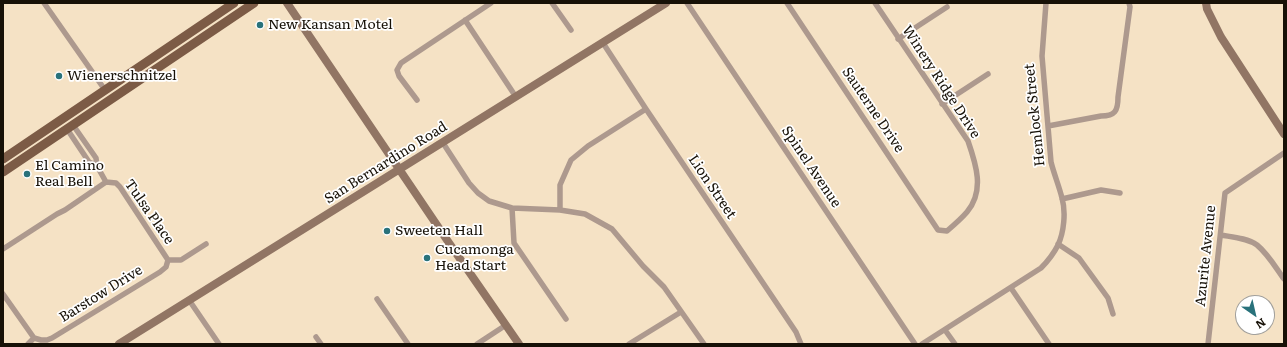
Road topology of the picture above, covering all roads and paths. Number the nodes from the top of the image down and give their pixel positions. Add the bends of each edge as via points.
1 (44, 3) edge
2 (234, 3) edge
3 (254, 3) edge
4 (287, 3) edge
5 (491, 3) edge
6 (552, 3) edge
7 (666, 3) edge
8 (687, 3) edge
9 (787, 3) edge
10 (875, 3) edge
11 (1046, 3) edge
12 (1129, 3) edge
13 (1206, 3) edge
14 (947, 7) dead end
15 (465, 20) junction
16 (571, 30) dead end
17 (898, 39) junction
18 (603, 42) junction
19 (988, 74) dead end
20 (105, 90) junction
21 (516, 97) junction
22 (417, 100) dead end
23 (942, 104) junction
24 (646, 110) junction
25 (1048, 126) junction
26 (70, 127) junction
27 (1284, 134) edge
28 (443, 143) junction
29 (90, 149) junction
30 (83, 153) junction
31 (1284, 153) edge
32 (3, 159) edge
33 (97, 166) junction
34 (400, 170) junction
35 (3, 172) edge
36 (106, 182) junction
37 (1120, 193) dead end
38 (1062, 199) junction
39 (512, 208) junction
40 (560, 210) junction
41 (938, 230) joint
42 (1221, 235) junction
43 (206, 244) dead end
44 (1058, 244) junction
45 (3, 249) edge
46 (168, 260) junction
47 (1284, 279) edge
48 (1011, 288) junction
49 (3, 294) edge
50 (377, 299) dead end
51 (189, 300) junction
52 (681, 312) junction
53 (1113, 314) dead end
54 (566, 319) dead end
55 (506, 326) junction
56 (945, 330) junction
57 (316, 337) dead end
58 (34, 338) junction
59 (28, 344) edge
60 (119, 344) edge
61 (219, 344) edge
62 (321, 344) edge
63 (408, 344) edge
64 (477, 344) edge
65 (519, 344) edge
66 (629, 344) edge
67 (704, 344) edge
68 (801, 344) edge
69 (915, 344) edge
70 (922, 344) edge
71 (955, 344) edge
72 (1048, 344) edge
73 (1208, 344) edge

1 - 20 street
2 - 20 main road
3 - 26 main road
4 - 34 street
5 - 15 street
6 - 16 street
7 - 18 street, San Bernardino Road
8 - 69 street, Spinel Avenue
9 - 41 street, Sauterne Drive
10 - 17 street, Winery Ridge Drive
11 - 25 street, Hemlock Street via 1042,56
12 - 25 street via 1118,107 1108,116
13 - 27 street via 1221,38
14 - 17 street
15 - 21 street
15 - 22 street via 401,63 397,70
17 - 23 street, Winery Ridge Drive
18 - 21 street, San Bernardino Road
18 - 24 street, Lion Street
19 - 23 street
20 - 32 main road
21 - 28 street, San Bernardino Road
23 - 41 street, Winery Ridge Drive via 968,141 978,177 976,196 968,211 946,231
24 - 40 street via 588,146 571,160 560,185
24 - 68 street, Lion Street via 796,332
25 - 38 street, Hemlock Street via 1051,162
26 - 29 street
26 - 30 street
26 - 35 main road
28 - 34 street, San Bernardino Road
28 - 39 street via 478,193 489,201
29 - 30 street
29 - 33 street via 96,158
30 - 33 street via 89,162
31 - 42 street, Azurite Avenue via 1226,193
33 - 36 street
34 - 51 street, San Bernardino Road
34 - 55 street
36 - 45 street
36 - 46 street, Tulsa Place via 116,183 120,188
37 - 38 street via 1101,190
38 - 44 street, Hemlock Street via 1063,224
39 - 40 street
39 - 54 street via 514,244
40 - 52 street via 585,214 612,229 643,266 664,286
42 - 47 street via 1241,238 1256,245 1270,258
42 - 73 street, Azurite Avenue
43 - 46 street via 181,260
44 - 48 street, Hemlock Street via 1041,268
44 - 53 street via 1079,258 1108,298
46 - 58 street, Barstow Drive via 160,272 52,338
48 - 56 street, Hemlock Street
48 - 72 street
49 - 58 street
50 - 63 street
51 - 60 street, San Bernardino Road
51 - 61 street
52 - 66 street
52 - 67 street
55 - 64 street
55 - 65 street
56 - 70 street, Hemlock Street
56 - 71 street
57 - 62 street
58 - 59 street

